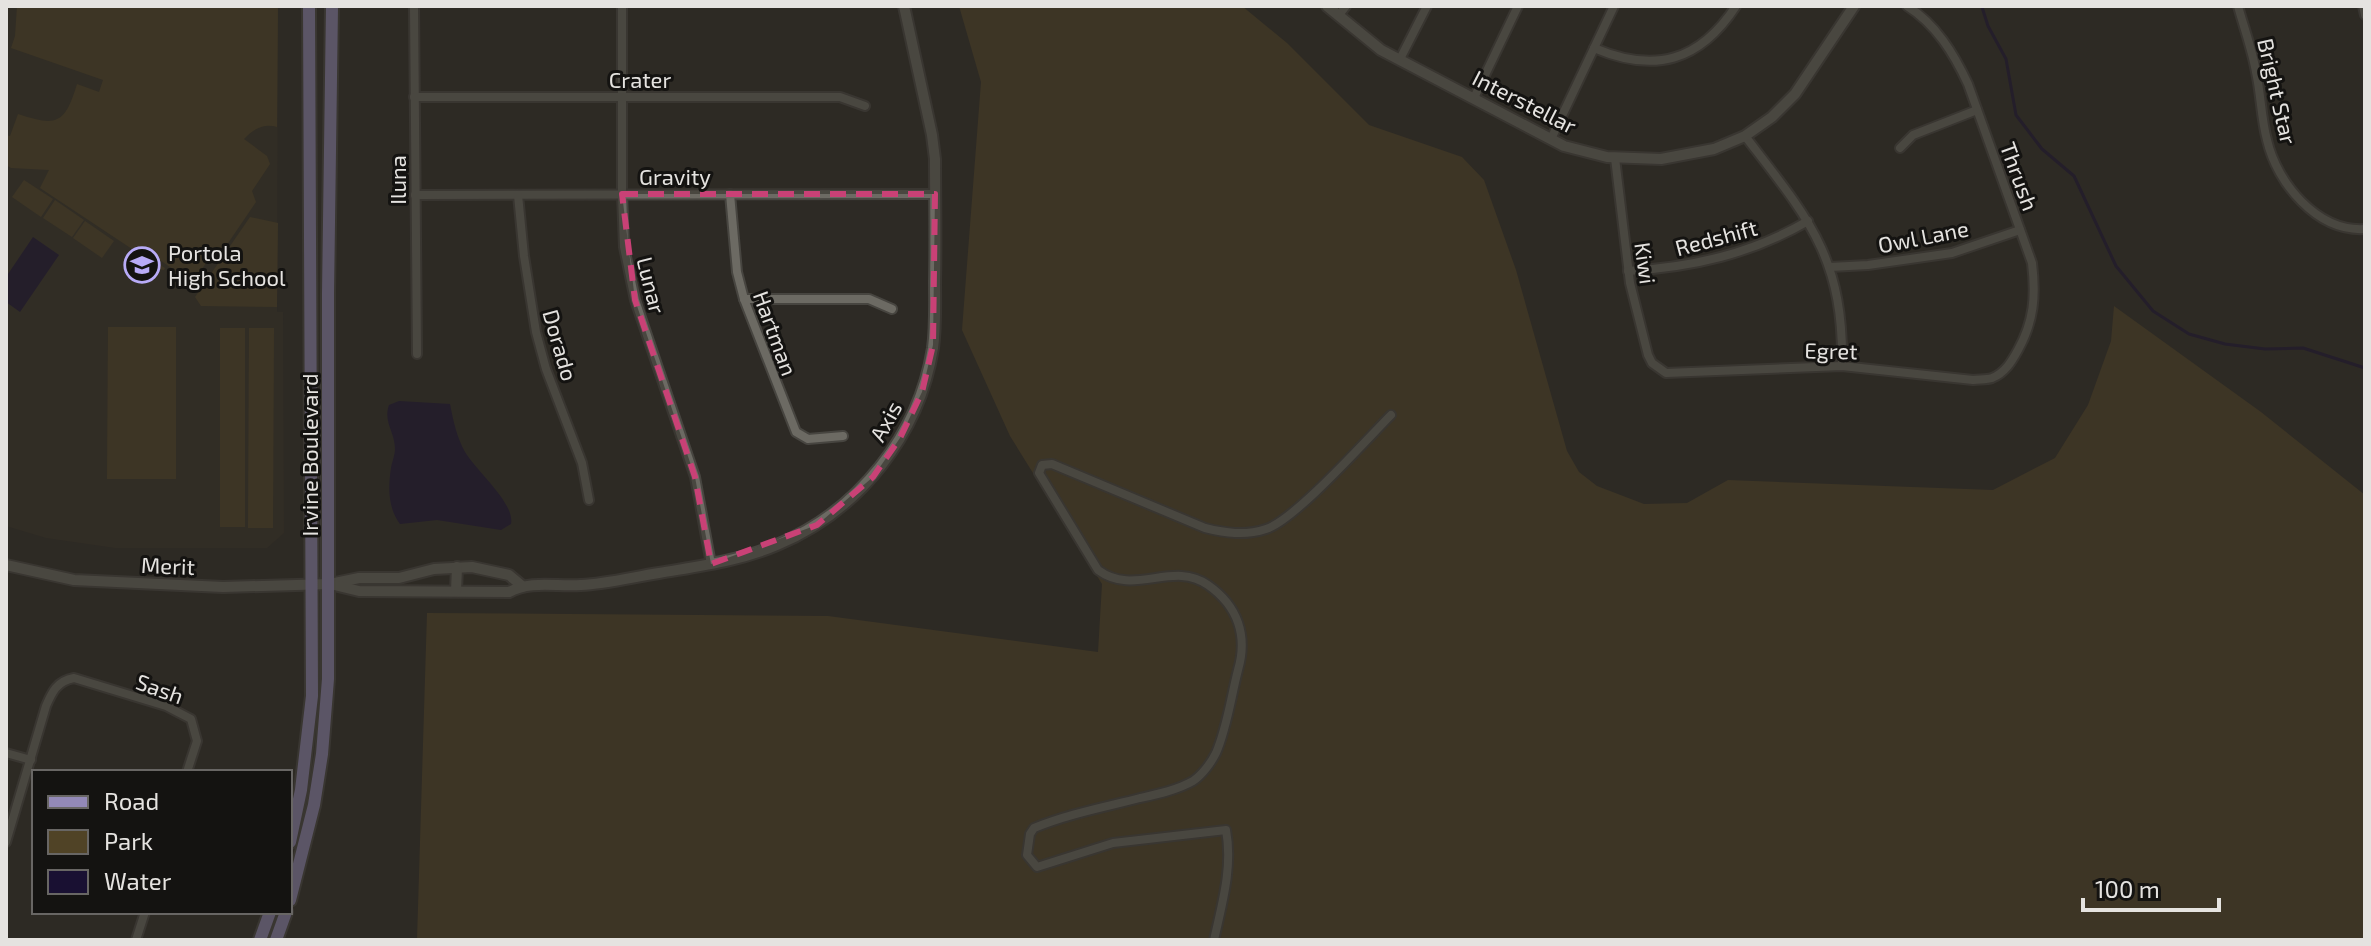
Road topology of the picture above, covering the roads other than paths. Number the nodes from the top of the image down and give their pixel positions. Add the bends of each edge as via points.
1 (309, 6) edge
2 (332, 6) edge
3 (414, 6) edge
4 (622, 6) edge
5 (904, 6) edge
6 (1327, 6) edge
7 (1346, 6) edge
8 (1427, 6) edge
9 (1518, 6) edge
10 (1614, 6) edge
11 (1736, 6) edge
12 (1854, 6) edge
13 (1907, 6) edge
14 (2238, 6) edge
15 (2363, 6) edge
16 (2365, 15) edge
17 (1338, 16) junction
18 (1594, 48) junction
19 (1400, 59) junction
20 (414, 97) junction
21 (622, 97) junction
22 (1474, 98) junction
23 (865, 106) dead end
24 (1977, 110) junction
25 (1745, 136) junction
26 (1551, 139) junction
27 (1900, 148) dead end
28 (1615, 158) junction
29 (622, 194) junction
30 (730, 194) junction
31 (935, 194) junction
32 (415, 195) junction
33 (518, 195) junction
34 (1808, 221) junction
35 (2365, 229) edge
36 (2020, 230) junction
37 (1830, 267) junction
38 (1628, 271) junction
39 (744, 299) junction
40 (892, 309) dead end
41 (417, 354) dead end
42 (1842, 366) junction
43 (1658, 369) joint
44 (2002, 373) joint
45 (1391, 415) dead end
46 (843, 436) dead end
47 (589, 500) dead end
48 (711, 564) junction
49 (6, 565) edge
50 (457, 567) junction
51 (311, 584) junction
52 (330, 584) junction
53 (521, 585) junction
54 (456, 591) junction
55 (6, 753) edge
56 (31, 760) junction
57 (188, 770) edge
58 (292, 833) edge
59 (6, 842) edge
60 (292, 893) edge
61 (144, 914) edge
62 (269, 914) edge
63 (285, 914) edge
64 (136, 940) edge
65 (260, 940) edge
66 (276, 940) edge
67 (1214, 940) edge

1 - 51 main road, Irvine Boulevard
2 - 52 main road, Irvine Boulevard
3 - 20 street, Iluna
4 - 21 street, Lunar
5 - 31 street, Axis via 932,135
6 - 17 street, Interstellar
7 - 17 street
8 - 19 street
9 - 22 street
10 - 18 street
11 - 18 street via 1706,43 1685,53 1637,62
12 - 25 street, Interstellar via 1795,94
13 - 24 street, Thrush via 1937,32 1955,58
14 - 35 street, Bright Star via 2257,75 2267,141 2281,176 2300,201 2325,220 2350,230
15 - 16 street
17 - 19 street, Interstellar
18 - 26 street
19 - 22 street, Interstellar
20 - 21 street, Crater
20 - 32 street, Iluna
21 - 23 street, Crater via 840,97
21 - 29 street, Lunar
22 - 26 street, Interstellar
24 - 27 street via 1913,135
24 - 36 street, Thrush
25 - 28 street, Interstellar via 1693,155
25 - 34 street
26 - 28 street, Interstellar
28 - 38 street, Kiwi
29 - 30 street, Gravity
29 - 33 street, Gravity
29 - 48 street, Lunar via 624,247 635,300 695,477
30 - 31 street, Gravity
30 - 39 street, Hartman
31 - 48 street, Axis via 933,345 922,392 900,438 873,477 817,525 777,545
32 - 33 street, Gravity
32 - 41 street, Iluna
33 - 47 street, Dorado via 536,332 582,463
34 - 37 street
34 - 38 street, Redshift via 1737,254 1671,269
36 - 37 street, Owl Lane via 1952,253
36 - 44 street, Thrush via 2032,263 2033,316
37 - 42 street via 1841,317
38 - 43 street, Kiwi via 1648,355
39 - 40 street via 869,299
39 - 46 street, Hartman via 796,432 808,439
42 - 43 street, Egret via 1678,374
42 - 44 street, Egret via 1973,380
45 - 67 street via 1288,517 1264,530 1230,534 1205,528 1052,464 1042,465 1039,473 1098,570 1121,581 1175,575 1205,583 1224,597 1243,638 1217,752 1203,772 1169,791 1034,828 1027,855 1037,867 1113,843 1226,830 1227,876
48 - 53 street, Axis via 583,585
49 - 51 street, Merit via 116,583
50 - 52 street, Axis
50 - 53 street, Axis via 513,576
50 - 54 street
51 - 52 street, Merit
51 - 58 main road, Irvine Boulevard via 312,696
52 - 54 street, Axis via 359,591
52 - 60 main road, Irvine Boulevard via 322,754
53 - 54 street, Axis via 509,592
55 - 56 street
56 - 57 street, Sash via 53,690 74,678 166,706 191,719 197,741
56 - 59 street
61 - 64 street
62 - 65 main road
63 - 66 main road

